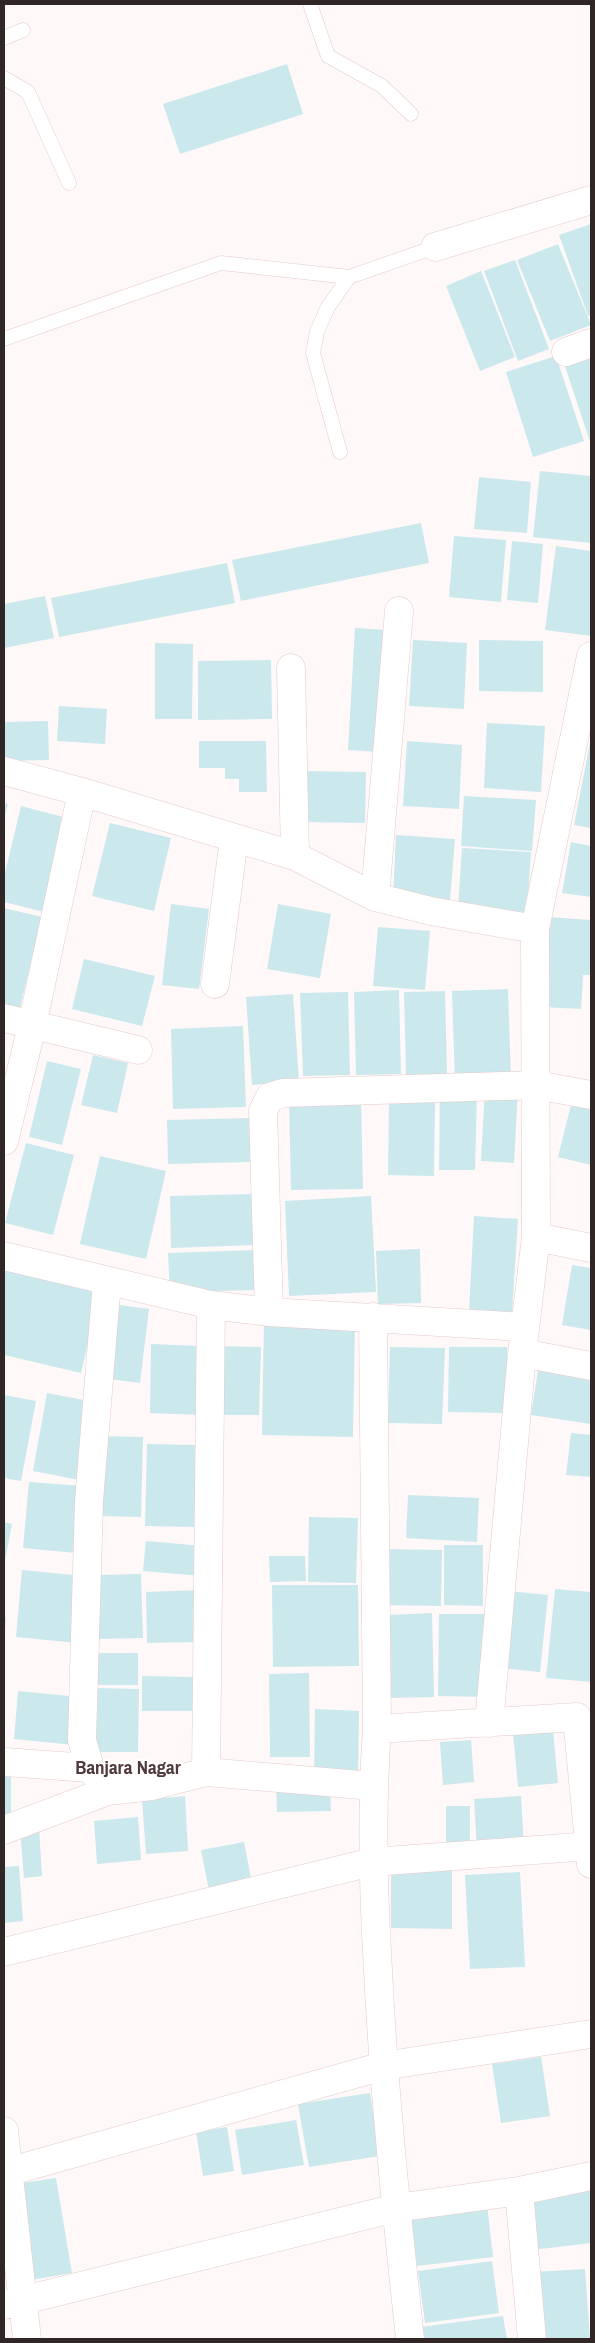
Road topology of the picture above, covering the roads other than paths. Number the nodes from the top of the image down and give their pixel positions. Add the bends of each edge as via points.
1 (310, 4) edge
2 (23, 30) dead end
3 (4, 38) edge
4 (4, 78) edge
5 (411, 114) dead end
6 (69, 183) dead end
7 (591, 200) edge
8 (435, 246) joint
9 (349, 277) junction
10 (4, 339) edge
11 (591, 343) edge
12 (566, 352) dead end
13 (340, 452) dead end
14 (399, 611) dead end
15 (591, 656) edge
16 (291, 668) dead end
17 (4, 771) edge
18 (82, 792) junction
19 (234, 839) junction
20 (296, 856) junction
21 (375, 897) junction
22 (535, 928) junction
23 (215, 984) dead end
24 (4, 1018) edge
25 (32, 1026) junction
26 (138, 1050) dead end
27 (536, 1085) junction
28 (591, 1095) edge
29 (4, 1140) edge
30 (536, 1237) junction
31 (591, 1248) edge
32 (4, 1256) edge
33 (107, 1282) junction
34 (211, 1305) junction
35 (269, 1312) junction
36 (373, 1317) junction
37 (523, 1340) junction
38 (591, 1366) edge
39 (584, 1717) edge
40 (488, 1723) junction
41 (377, 1729) junction
42 (4, 1762) edge
43 (90, 1768) junction
44 (206, 1772) junction
45 (373, 1786) junction
46 (108, 1792) junction
47 (4, 1830) edge
48 (591, 1852) edge
49 (372, 1862) junction
50 (4, 1952) edge
51 (591, 2034) edge
52 (382, 2066) junction
53 (4, 2132) edge
54 (5, 2173) edge
55 (591, 2176) edge
56 (519, 2191) junction
57 (396, 2208) junction
58 (13, 2303) edge
59 (27, 2339) edge
60 (410, 2339) edge
61 (532, 2339) edge

1 - 5 lane via 328,56 382,86
2 - 3 lane
4 - 6 lane via 28,92
7 - 8 street
8 - 9 lane
9 - 10 lane via 221,263
9 - 13 lane via 328,307 317,332 313,354
11 - 12 street
14 - 21 street
15 - 22 street
16 - 20 street
17 - 18 street
18 - 19 street
18 - 25 street
19 - 20 street
19 - 23 street
20 - 21 street
21 - 22 street via 431,911
22 - 27 street
24 - 25 street
25 - 26 street
25 - 29 street
27 - 28 street
27 - 30 street
27 - 35 street via 283,1093 270,1097 263,1111
30 - 31 street
30 - 37 street
32 - 33 street
33 - 34 street
33 - 43 street via 88,1501 82,1740
34 - 35 street
34 - 44 street
35 - 36 street
36 - 37 street
36 - 41 street
37 - 38 street
37 - 40 street
39 - 40 street
39 - 48 street
40 - 41 street
41 - 45 street
42 - 43 street
43 - 46 street
44 - 45 street
44 - 46 street via 152,1786
45 - 49 street
46 - 47 street
48 - 49 street
49 - 50 street
49 - 52 street
51 - 52 street
52 - 54 street
52 - 57 street
53 - 54 street
54 - 58 street
55 - 56 street
56 - 57 street
56 - 61 street
57 - 58 street
57 - 60 street
58 - 59 street

